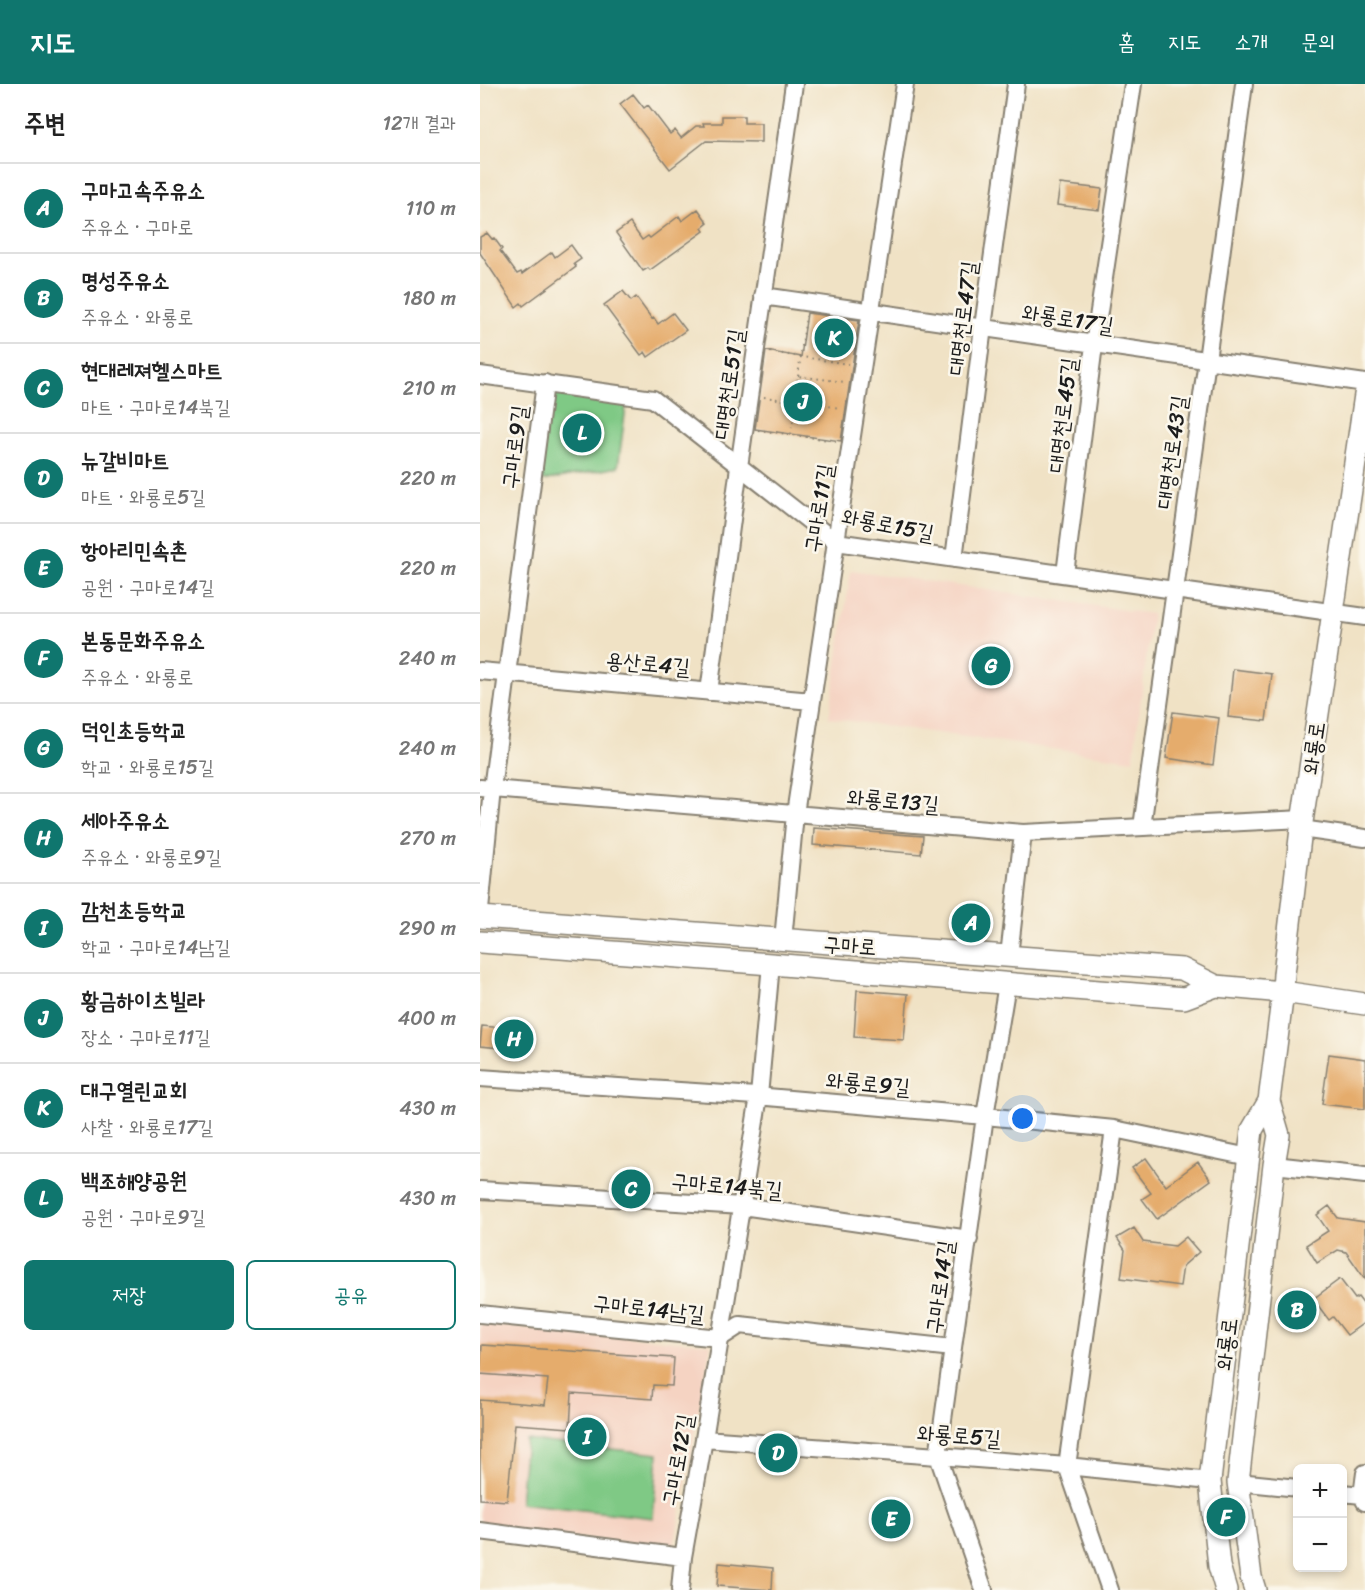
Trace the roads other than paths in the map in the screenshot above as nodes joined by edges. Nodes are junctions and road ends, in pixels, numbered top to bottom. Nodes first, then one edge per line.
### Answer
1 (794, 84) edge
2 (905, 84) edge
3 (1016, 84) edge
4 (1133, 84) edge
5 (1244, 84) edge
6 (763, 296) junction
7 (871, 311) junction
8 (983, 327) junction
9 (1094, 345) junction
10 (1207, 360) junction
11 (480, 375) edge
12 (544, 383) junction
13 (1365, 383) edge
14 (1365, 395) edge
15 (739, 467) junction
16 (836, 542) junction
17 (954, 559) junction
18 (1065, 574) junction
19 (1174, 590) junction
20 (1333, 612) junction
21 (1365, 617) edge
22 (480, 671) edge
23 (508, 673) junction
24 (709, 692) junction
25 (812, 700) junction
26 (486, 788) edge
27 (795, 814) junction
28 (1302, 824) junction
29 (1142, 827) junction
30 (1023, 833) junction
31 (1365, 838) edge
32 (480, 910) edge
33 (480, 917) edge
34 (783, 940) junction
35 (480, 942) edge
36 (1009, 956) junction
37 (771, 964) junction
38 (1007, 984) junction
39 (1216, 986) junction
40 (1283, 992) junction
41 (1365, 1004) edge
42 (480, 1077) edge
43 (759, 1096) junction
44 (1269, 1101) junction
45 (986, 1116) junction
46 (1114, 1129) junction
47 (1249, 1157) junction
48 (1274, 1165) junction
49 (1365, 1175) edge
50 (480, 1190) edge
51 (742, 1206) junction
52 (969, 1239) junction
53 (480, 1314) edge
54 (720, 1338) junction
55 (953, 1348) junction
56 (704, 1439) junction
57 (938, 1456) junction
58 (1067, 1467) junction
59 (1365, 1473) edge
60 (1210, 1481) junction
61 (1238, 1482) junction
62 (1293, 1488) edge
63 (1347, 1494) edge
64 (1364, 1498) edge
65 (480, 1531) edge
66 (683, 1557) junction
67 (680, 1590) edge
68 (984, 1590) edge
69 (1110, 1590) edge
70 (1227, 1590) edge
71 (1255, 1590) edge

1 - 6 street, 대명천로51길
2 - 7 street, 구마로11길
3 - 8 street, 대명천로47길
4 - 9 street, 대명천로45길
5 - 10 street, 대명천로43길
6 - 7 street, 와룡로17길
6 - 15 street, 대명천로51길
7 - 8 street, 와룡로17길
7 - 16 street, 구마로11길
8 - 9 street, 와룡로17길
8 - 17 street, 대명천로47길
9 - 10 street, 와룡로17길
9 - 18 street, 대명천로45길
10 - 13 street, 와룡로17길
10 - 19 street, 대명천로43길
11 - 12 street, 와룡로15길
12 - 15 street, 와룡로15길
12 - 23 street, 구마로9길
14 - 20 main road, 와룡로
15 - 16 street, 와룡로15길
15 - 24 street, 대명천로51길
16 - 17 street, 와룡로15길
16 - 25 street, 구마로11길
17 - 18 street, 와룡로15길
18 - 19 street, 와룡로15길
19 - 20 street, 와룡로15길
19 - 29 street, 대명천로43길
20 - 21 street, 와룡로15길
20 - 28 main road, 와룡로
22 - 23 street, 용산로4길
23 - 24 street, 용산로4길
23 - 26 street, 구마로9길
24 - 25 street, 용산로4길
25 - 27 street, 구마로11길
26 - 27 street, 와룡로13길
26 - 32 street, 구마로9길
27 - 30 street, 와룡로13길
27 - 34 street, 구마로11길
28 - 29 street, 와룡로13길
28 - 31 street, 와룡로13길
28 - 40 main road, 와룡로
29 - 30 street, 와룡로13길
30 - 36 street
33 - 34 main road, 구마로
34 - 36 main road, 구마로
35 - 37 main road, 구마로
36 - 39 main road, 구마로
37 - 38 main road, 구마로
37 - 43 street, 구마로12길
38 - 39 main road, 구마로
38 - 45 street, 구마로14길
39 - 40 main road, 구마로
40 - 41 main road, 구마로
40 - 44 main road, 와룡로
42 - 43 street, 와룡로9길
43 - 45 street, 와룡로9길
43 - 51 street, 구마로12길
44 - 47 main road, 와룡로
44 - 48 main road, 와룡로
45 - 46 street, 와룡로9길
45 - 52 street, 구마로14길
46 - 47 street, 와룡로9길
46 - 58 street
47 - 60 main road, 와룡로
48 - 49 street
48 - 61 main road, 와룡로
50 - 51 street, 구마로14북길
51 - 52 street, 구마로14북길
51 - 54 street, 구마로12길
52 - 55 street, 구마로14길
53 - 54 street, 구마로14남길
54 - 55 street, 구마로14남길
54 - 56 street, 구마로12길
55 - 57 street, 구마로14길
56 - 57 street, 와룡로5길
56 - 66 street, 구마로12길
57 - 58 street, 와룡로5길
57 - 68 street, 구마로14길
58 - 60 street, 와룡로5길
58 - 69 street
59 - 64 street
60 - 70 main road, 와룡로
61 - 62 street
61 - 71 main road, 와룡로
63 - 64 street
65 - 66 street
66 - 67 street, 구마로12길

